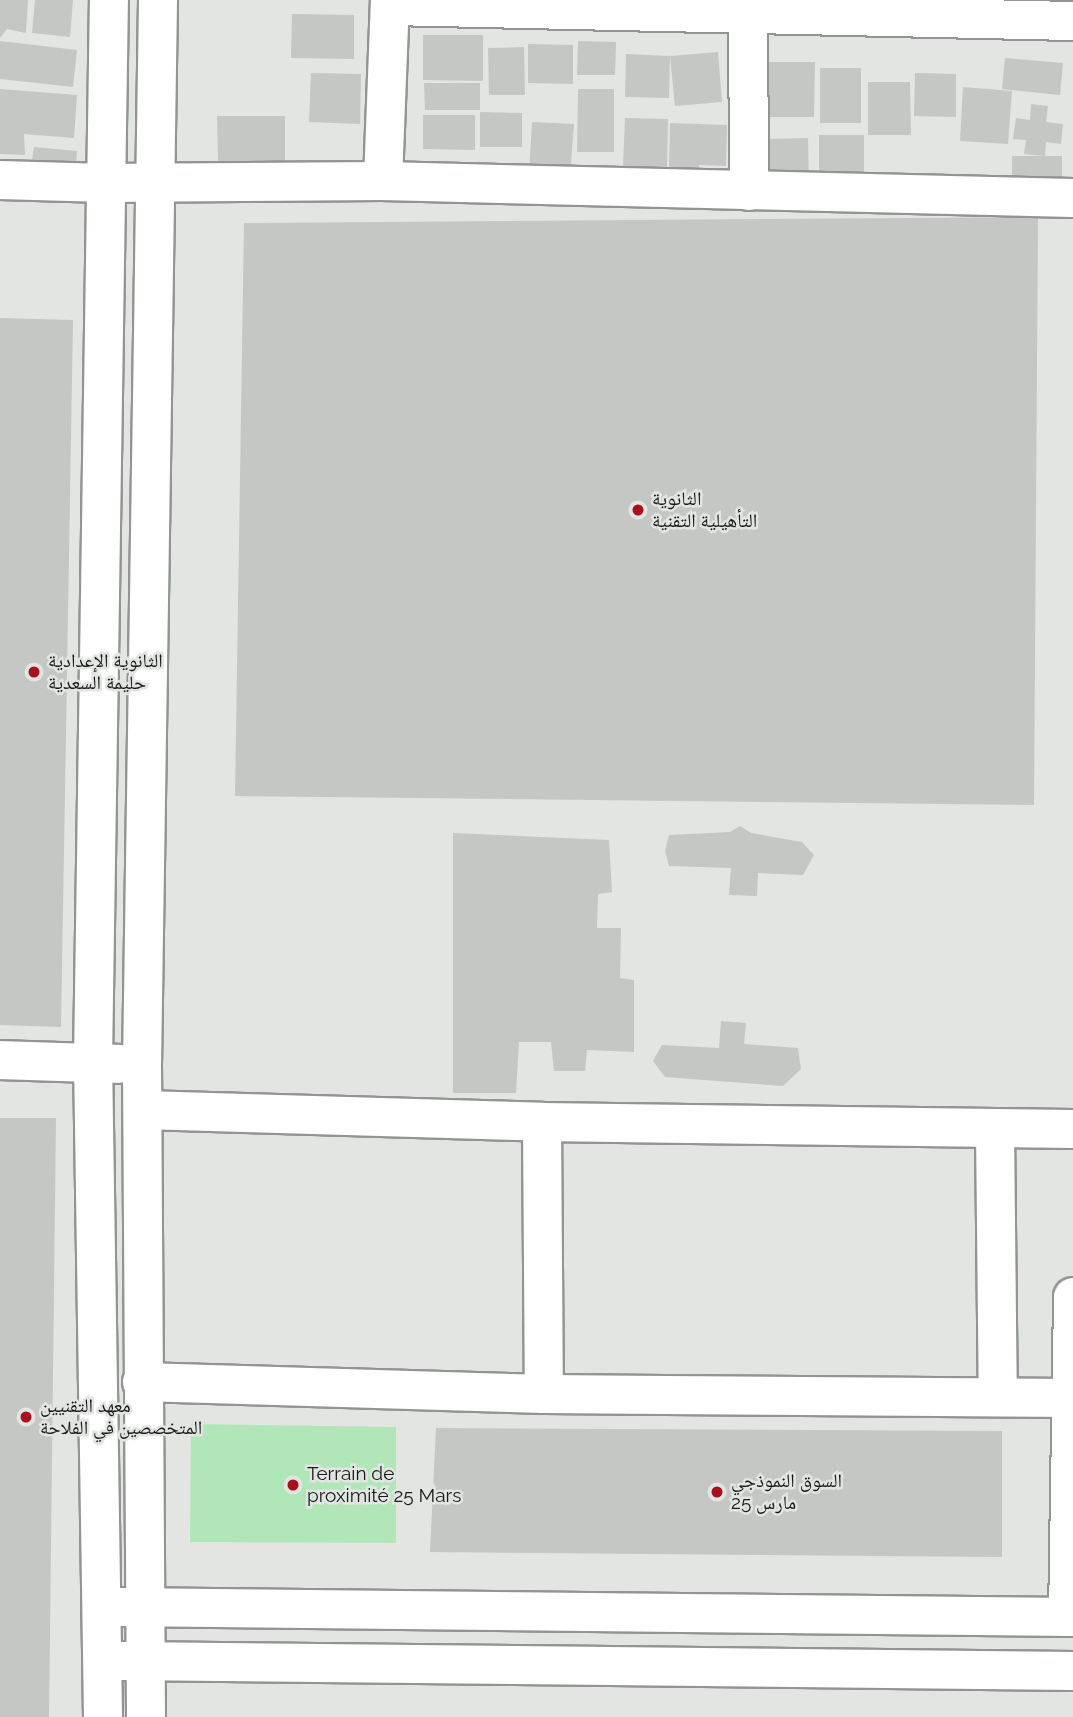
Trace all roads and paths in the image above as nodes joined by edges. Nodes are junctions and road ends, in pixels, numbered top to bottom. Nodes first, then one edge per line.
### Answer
1 (109, 0) edge
2 (158, 0) edge
3 (390, 3) edge
4 (748, 7) edge
5 (1073, 20) edge
6 (0, 180) edge
7 (383, 181) junction
8 (105, 183) junction
9 (156, 183) junction
10 (749, 191) junction
11 (1073, 198) edge
12 (0, 1060) edge
13 (93, 1061) junction
14 (142, 1066) junction
15 (143, 1110) junction
16 (542, 1122) junction
17 (995, 1129) junction
18 (1073, 1129) edge
19 (1073, 1297) edge
20 (142, 1382) junction
21 (544, 1394) junction
22 (998, 1397) junction
23 (1072, 1398) edge
24 (145, 1606) junction
25 (100, 1607) junction
26 (1070, 1617) edge
27 (104, 1661) junction
28 (147, 1662) junction
29 (1073, 1671) edge
30 (103, 1717) edge
31 (146, 1717) edge

1 - 8 street
2 - 9 street
3 - 4 street
3 - 7 street
4 - 5 street
4 - 10 street
6 - 8 street
7 - 9 street
7 - 10 street
8 - 9 street
8 - 13 street
9 - 14 street
10 - 11 street
12 - 13 street
13 - 14 street
13 - 25 street
14 - 15 street
15 - 16 street
15 - 20 street
16 - 17 street
16 - 21 street
17 - 18 street
17 - 22 street
19 - 23 street
20 - 21 street
20 - 24 street
21 - 22 street
22 - 23 street
23 - 26 street
24 - 25 street
24 - 26 street
24 - 28 street
25 - 27 street
27 - 28 street
27 - 30 street
28 - 29 street
28 - 31 street

